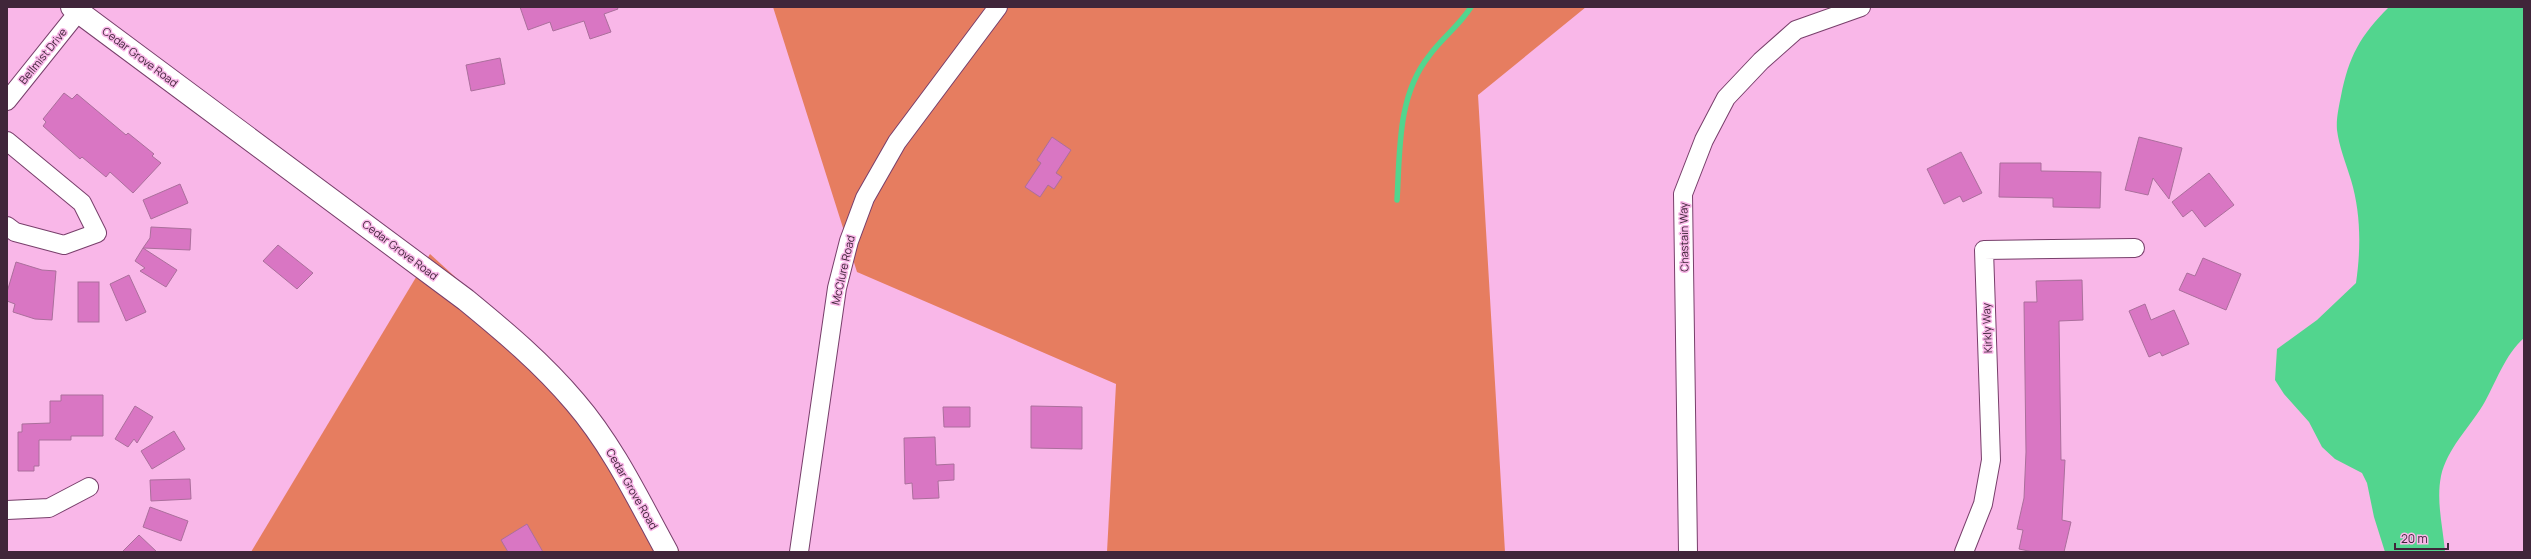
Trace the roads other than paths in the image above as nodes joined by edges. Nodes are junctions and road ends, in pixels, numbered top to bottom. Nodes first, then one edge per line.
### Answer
1 (998, 7) edge
2 (1861, 7) edge
3 (76, 9) edge
4 (7, 101) edge
5 (7, 141) edge
6 (7, 226) edge
7 (2134, 248) dead end
8 (89, 487) dead end
9 (7, 510) edge
10 (667, 552) edge
11 (799, 552) edge
12 (1688, 552) edge
13 (1964, 552) edge

1 - 11 street, McClure Road
2 - 12 street, Chastain Way
3 - 4 street, Bellmist Drive
3 - 10 main road, Cedar Grove Road
5 - 6 street
7 - 13 street, Kirkly Way
8 - 9 street

